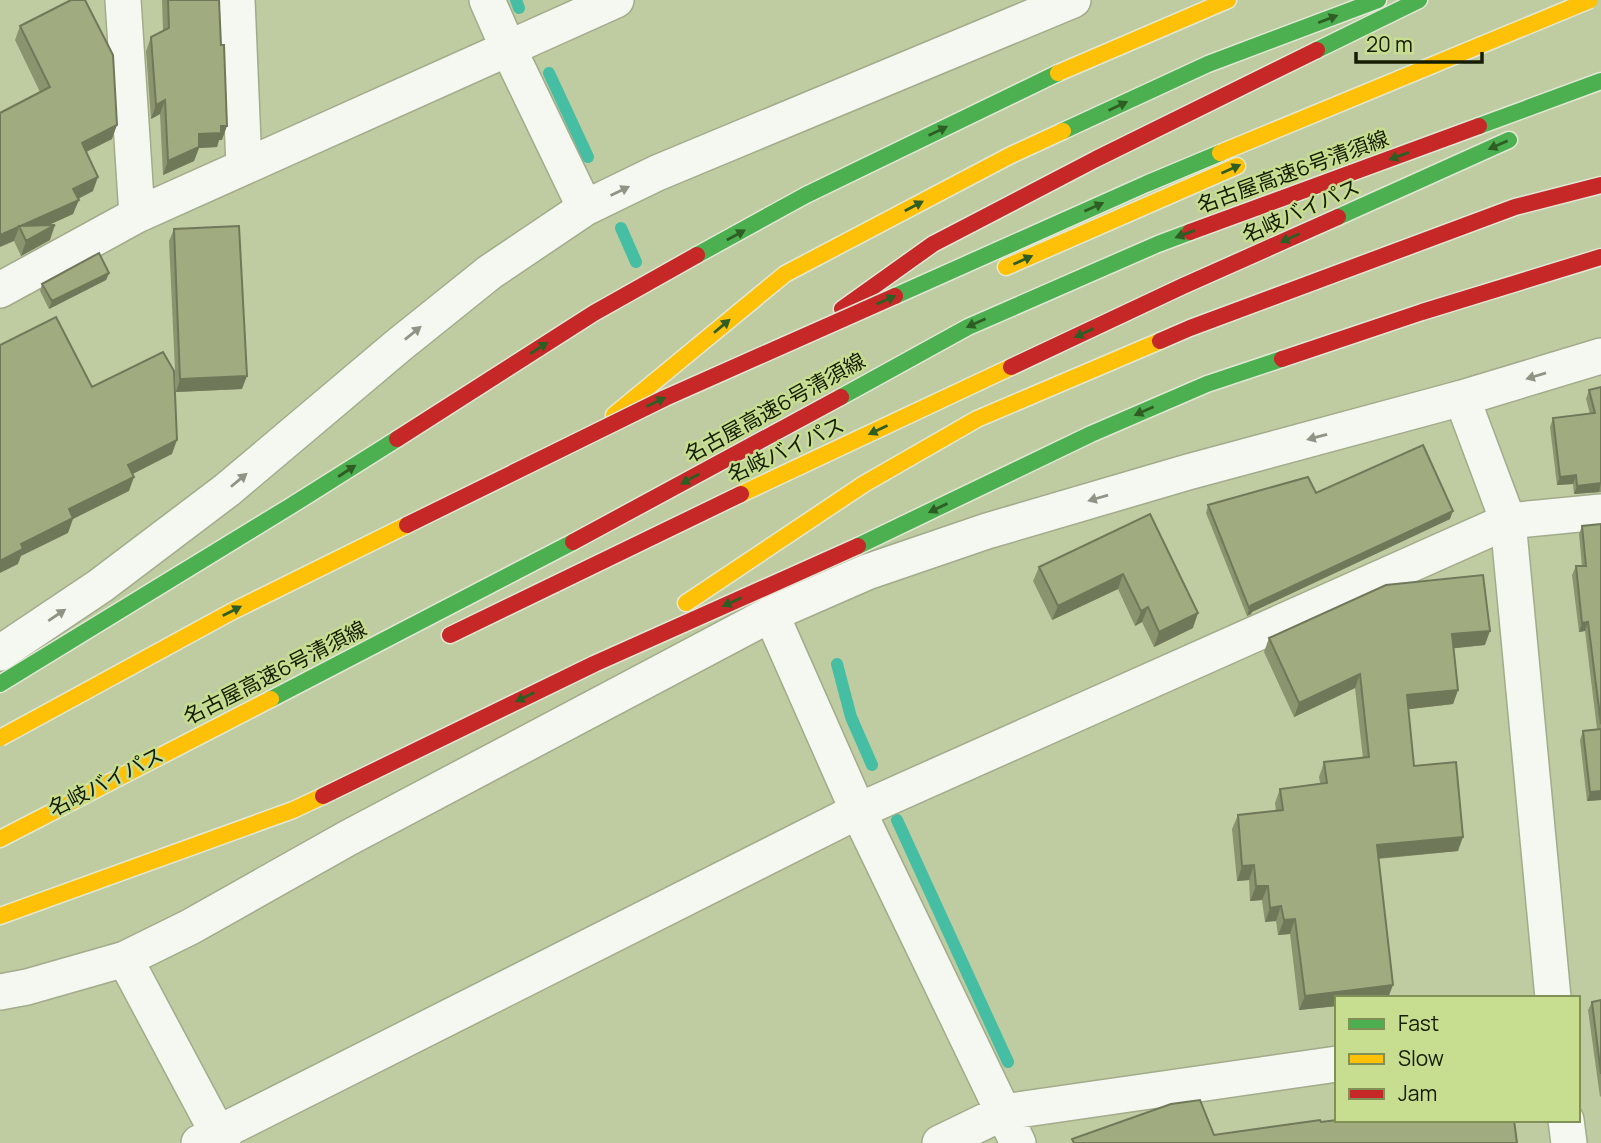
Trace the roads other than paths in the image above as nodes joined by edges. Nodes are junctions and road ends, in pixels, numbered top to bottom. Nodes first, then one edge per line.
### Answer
1 (123, 0) edge
2 (237, 0) edge
3 (488, 0) edge
4 (616, 0) edge
5 (1073, 0) edge
6 (1228, 0) edge
7 (1378, 0) edge
8 (1419, 0) edge
9 (1590, 0) edge
10 (1601, 7) edge
11 (508, 48) junction
12 (1601, 81) edge
13 (1372, 107) dead end
14 (1522, 134) dead end
15 (1257, 157) dead end
16 (244, 166) junction
17 (1601, 185) edge
18 (585, 208) junction
19 (137, 215) junction
20 (1601, 257) edge
21 (989, 274) dead end
22 (0, 289) edge
23 (807, 335) junction
24 (1601, 356) edge
25 (1462, 398) junction
26 (658, 419) dead end
27 (556, 464) junction
28 (1601, 512) edge
29 (1508, 521) junction
30 (771, 614) junction
31 (442, 639) dead end
32 (0, 653) edge
33 (594, 664) junction
34 (0, 684) edge
35 (0, 737) edge
36 (0, 744) edge
37 (858, 811) junction
38 (0, 839) edge
39 (0, 916) edge
40 (125, 959) junction
41 (0, 992) edge
42 (1553, 996) edge
43 (1335, 1064) edge
44 (1566, 1122) edge
45 (1011, 1127) edge
46 (213, 1139) edge
47 (940, 1143) edge
48 (1569, 1143) edge

1 - 19 street
2 - 16 street
3 - 11 street
4 - 11 street
18 -> 5 street
34 -> 6 highway
27 -> 7 highway
8 - 23 highway, bridge
23 -> 9 highway, 名古屋高速6号清須線, bridge
10 - 13 highway
11 - 16 street
11 - 18 street
12 -> 38 highway, 名古屋高速6号清須線
14 -> 31 highway, 名岐バイパス
21 -> 15 highway
16 - 19 street
17 - 33 highway
32 -> 18 street
19 - 22 street
20 -> 33 highway
35 -> 23 highway, 名古屋高速6号清須線, bridge
24 -> 25 street
25 - 29 street
25 -> 30 street
26 - 27 highway
27 - 36 highway
28 - 29 street
29 - 37 street
29 - 42 street
30 - 37 street
30 - 40 street
33 -> 39 highway
37 - 45 street
37 - 46 street
40 - 41 street
40 - 46 street
43 - 45 street
44 - 48 street
45 - 47 street

